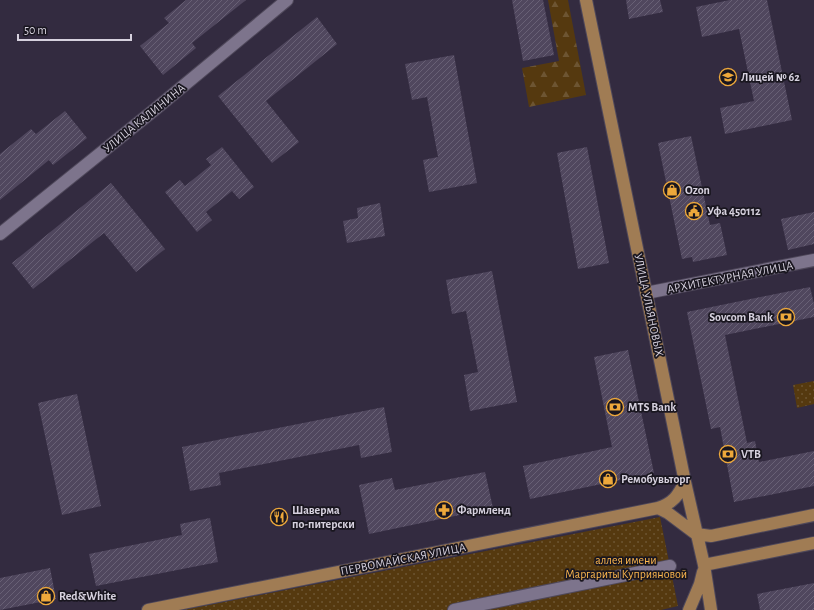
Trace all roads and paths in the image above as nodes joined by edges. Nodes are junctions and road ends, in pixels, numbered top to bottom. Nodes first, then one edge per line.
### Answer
1 (287, 0) edge
2 (586, 0) edge
3 (0, 234) edge
4 (814, 260) edge
5 (646, 293) junction
6 (685, 482) junction
7 (658, 508) junction
8 (814, 515) edge
9 (696, 534) junction
10 (814, 543) edge
11 (704, 565) junction
12 (670, 566) dead end
13 (148, 610) edge
14 (454, 610) edge
15 (689, 610) edge
16 (710, 610) edge

1 - 3 street, УЛИЦА КАЛИНИНА
2 - 5 main road, УЛИЦА УЛЬЯНОВЫХ
4 - 5 street, АРХИТЕКТУРНАЯ УЛИЦА
5 - 6 main road, УЛИЦА УЛЬЯНОВЫХ
6 - 7 main road, ПЕРВОМАЙСКАЯ УЛИЦА
6 - 9 main road, УЛИЦА УЛЬЯНОВЫХ
7 - 9 main road
7 - 13 main road, ПЕРВОМАЙСКАЯ УЛИЦА
8 - 9 main road
9 - 11 main road, УЛИЦА УЛЬЯНОВЫХ
10 - 11 main road
11 - 15 main road
11 - 16 main road, УЛИЦА УЛЬЯНОВЫХ
12 - 14 street

